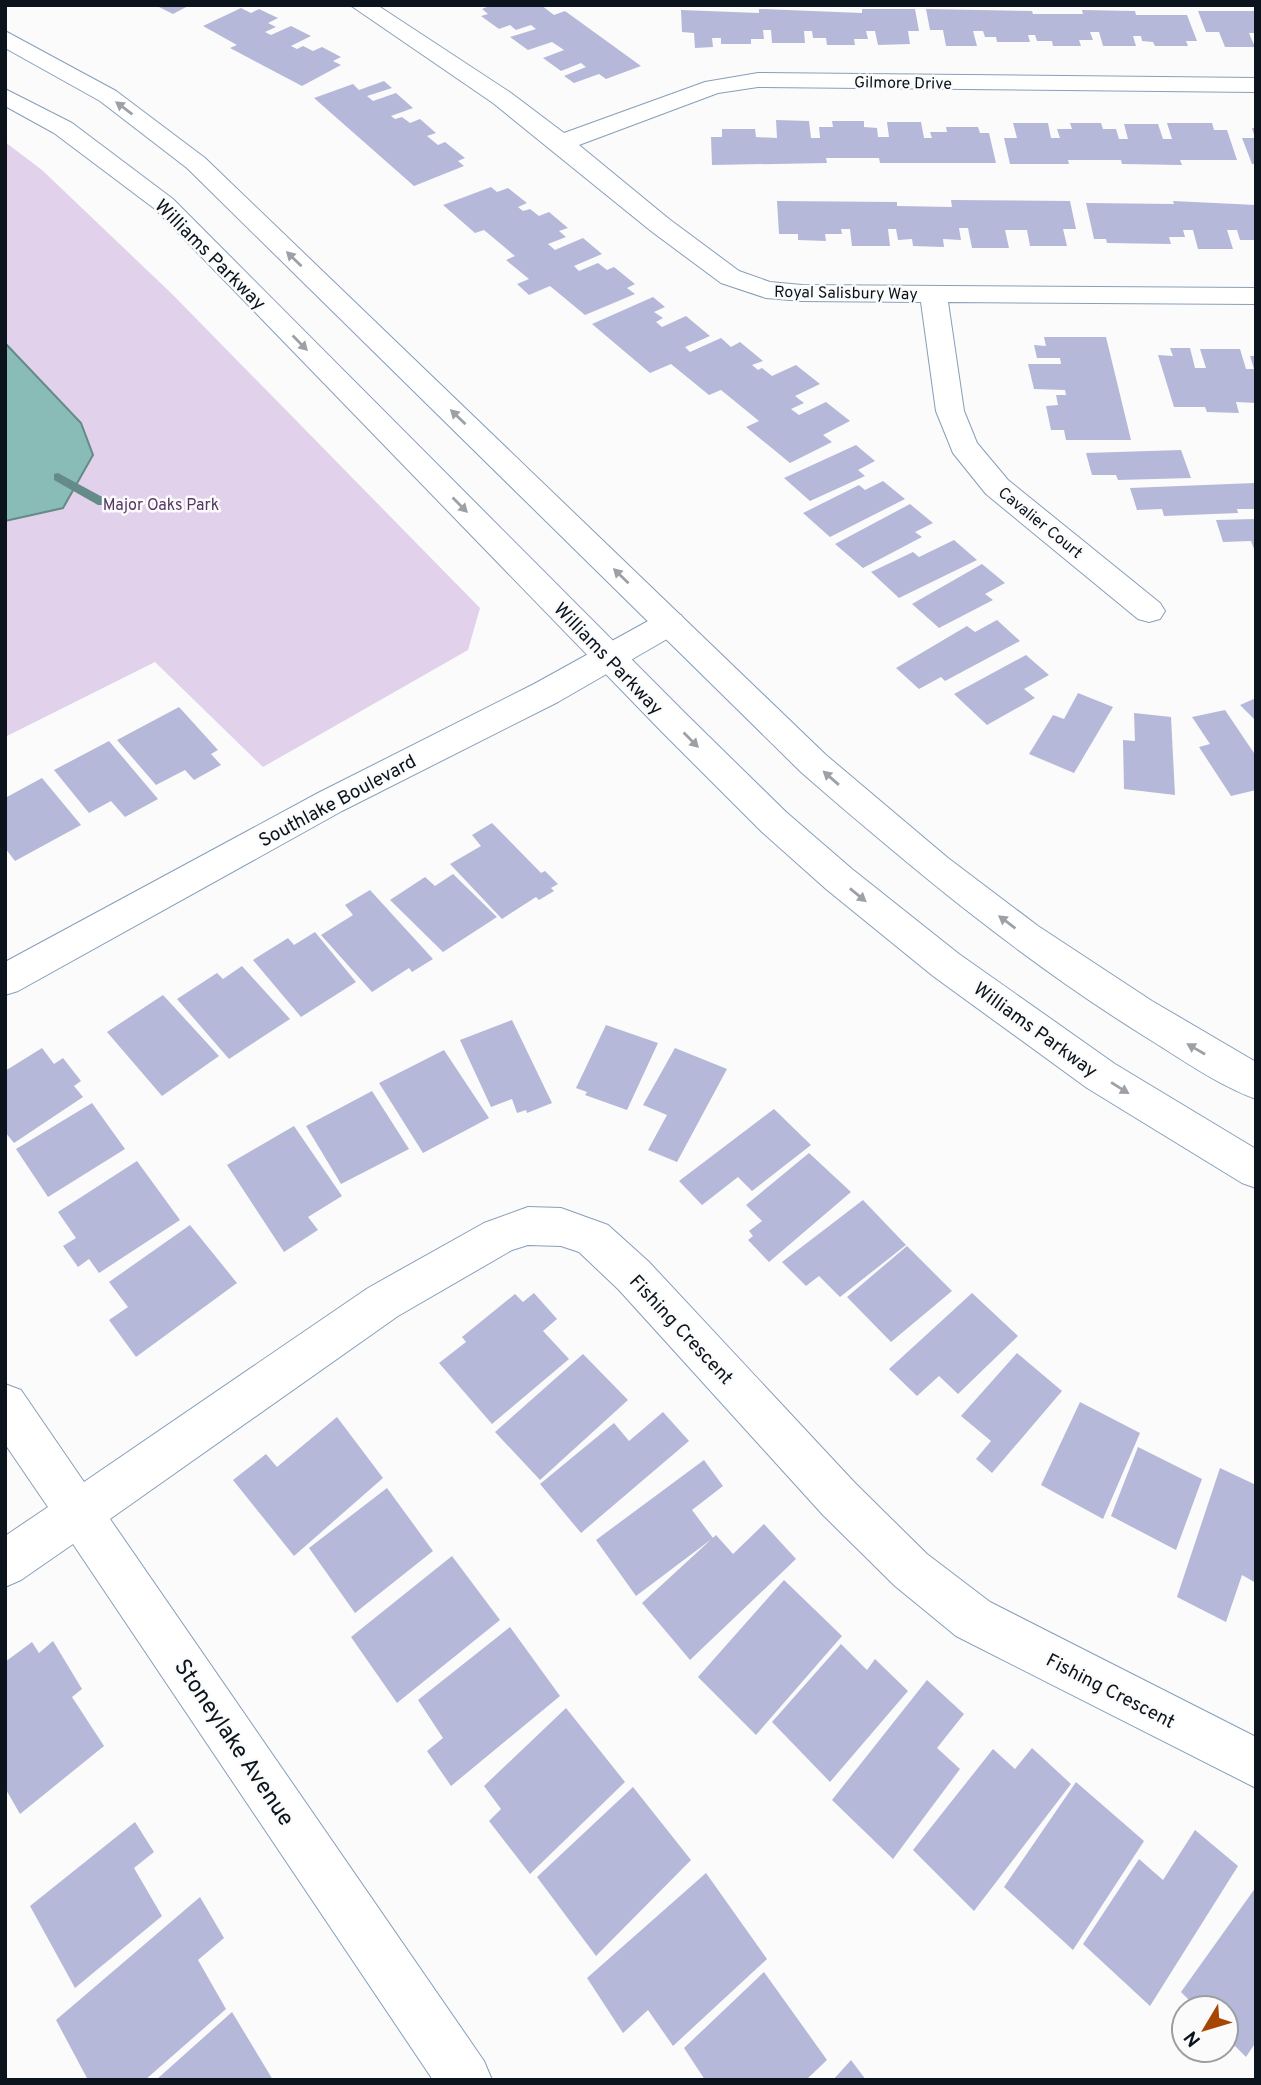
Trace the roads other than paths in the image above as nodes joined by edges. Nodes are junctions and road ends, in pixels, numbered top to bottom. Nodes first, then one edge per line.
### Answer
1 (361, 5) edge
2 (5, 38) edge
3 (1256, 85) edge
4 (5, 96) edge
5 (562, 142) junction
6 (933, 293) junction
7 (1256, 296) edge
8 (1149, 611) dead end
9 (670, 623) junction
10 (609, 657) junction
11 (5, 980) edge
12 (1256, 1082) edge
13 (1256, 1170) edge
14 (5, 1405) edge
15 (79, 1514) junction
16 (5, 1563) edge
17 (1256, 1763) edge
18 (465, 2080) edge

1 - 5 street, Royal Salisbury Way
9 -> 2 street
3 - 5 street, Gilmore Drive
4 -> 10 street, Williams Parkway
5 - 6 street, Royal Salisbury Way
6 - 7 street, Royal Salisbury Way
6 - 8 street, Cavalier Court
9 - 10 street, Southlake Boulevard
12 -> 9 street
10 - 11 street, Southlake Boulevard
10 -> 13 street, Williams Parkway
14 - 15 street, Stoneylake Avenue
15 - 16 street, Fishing Crescent
15 - 17 street, Fishing Crescent
15 - 18 street, Stoneylake Avenue

